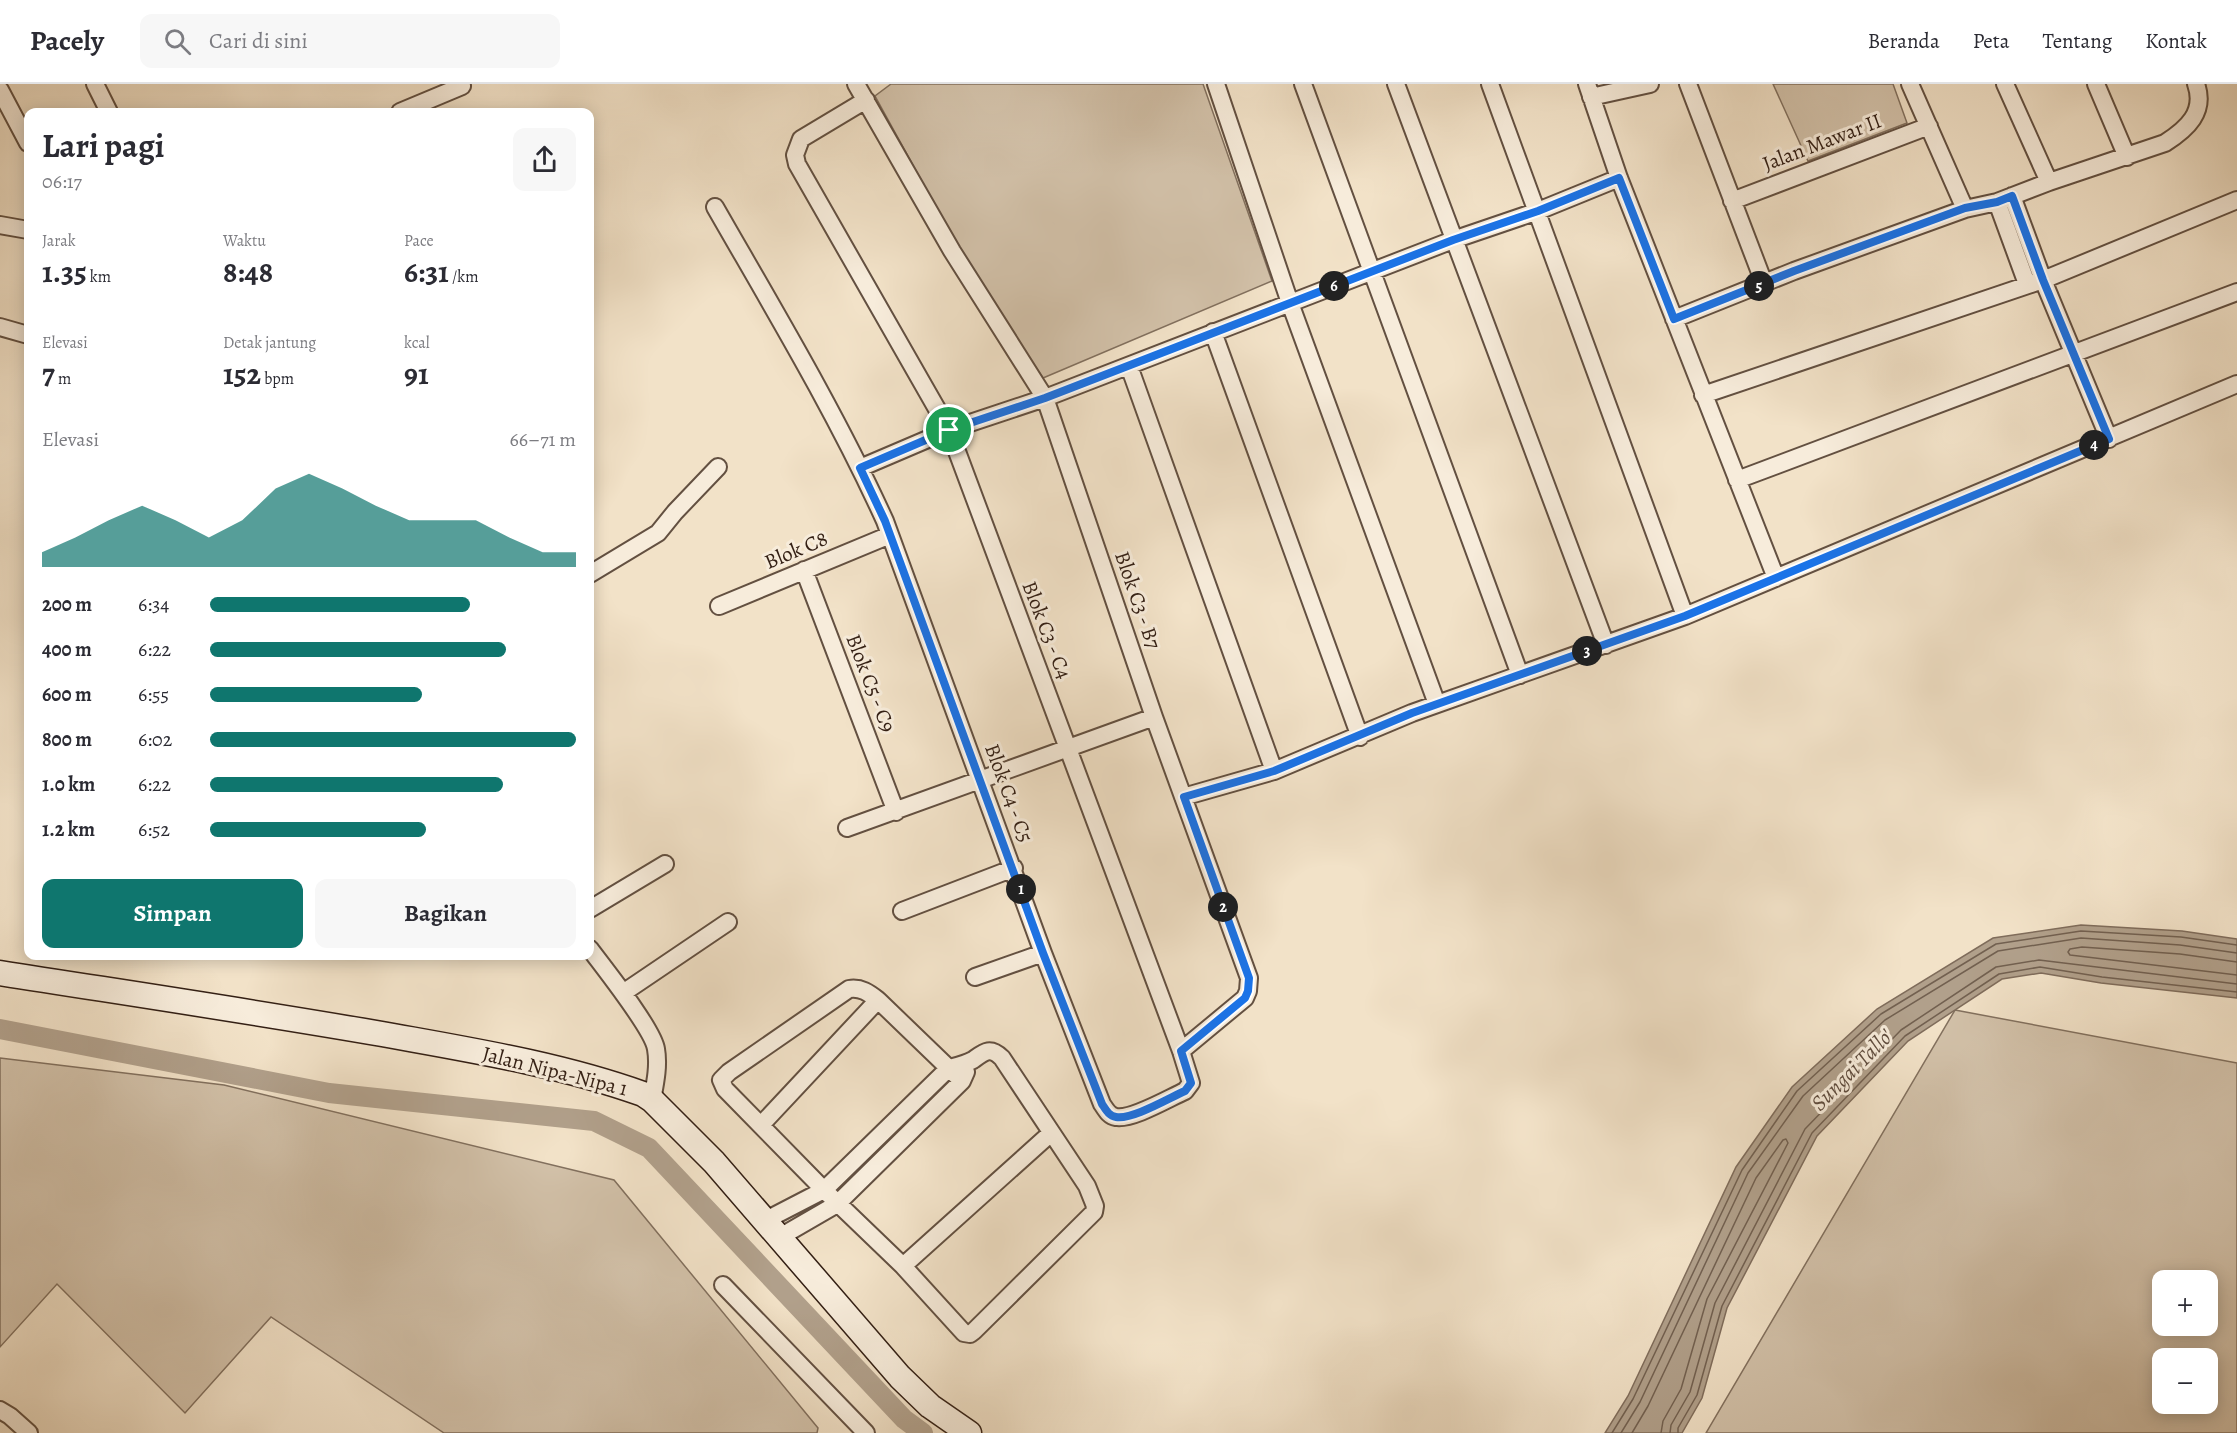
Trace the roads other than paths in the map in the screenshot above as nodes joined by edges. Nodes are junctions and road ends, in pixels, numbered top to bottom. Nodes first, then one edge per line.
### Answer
1 (95, 84) edge
2 (1216, 84) edge
3 (1303, 84) edge
4 (1396, 84) edge
5 (1490, 84) edge
6 (1650, 84) edge
7 (1688, 84) edge
8 (1910, 84) edge
9 (2005, 84) edge
10 (2096, 84) edge
11 (2196, 84) edge
12 (462, 86) dead end
13 (0, 90) edge
14 (863, 90) edge
15 (1589, 91) edge
16 (107, 108) edge
17 (410, 108) edge
18 (1929, 126) junction
19 (24, 135) edge
20 (2127, 157) junction
21 (1619, 178) junction
22 (2049, 182) junction
23 (2005, 199) junction
24 (2237, 200) edge
25 (1732, 201) junction
26 (715, 207) dead end
27 (1965, 208) junction
28 (1538, 211) junction
29 (0, 225) edge
30 (24, 229) edge
31 (1453, 240) junction
32 (1373, 271) junction
33 (2035, 282) junction
34 (1764, 284) junction
35 (2237, 292) edge
36 (1290, 303) junction
37 (1674, 319) junction
38 (0, 327) edge
39 (1213, 332) junction
40 (24, 334) edge
41 (2074, 352) junction
42 (1129, 366) junction
43 (2237, 384) edge
44 (1703, 395) junction
45 (1045, 398) junction
46 (949, 430) junction
47 (2109, 439) junction
48 (718, 467) dead end
49 (860, 468) junction
50 (1737, 480) junction
51 (890, 535) junction
52 (804, 570) junction
53 (594, 572) edge
54 (1776, 578) junction
55 (719, 606) dead end
56 (1685, 616) junction
57 (1606, 645) junction
58 (1520, 675) junction
59 (1437, 704) junction
60 (1154, 717) junction
61 (1359, 737) junction
62 (1068, 749) junction
63 (1274, 771) junction
64 (981, 781) junction
65 (1184, 797) junction
66 (896, 812) junction
67 (847, 828) dead end
68 (665, 864) dead end
69 (1014, 868) junction
70 (594, 907) edge
71 (903, 911) dead end
72 (728, 922) dead end
73 (1043, 953) junction
74 (594, 954) edge
75 (0, 973) edge
76 (975, 977) dead end
77 (622, 993) junction
78 (878, 1000) junction
79 (1181, 1051) junction
80 (972, 1060) junction
81 (949, 1068) junction
82 (962, 1081) junction
83 (652, 1100) junction
84 (1128, 1116) joint
85 (761, 1125) junction
86 (1051, 1133) junction
87 (825, 1190) junction
88 (837, 1204) junction
89 (773, 1229) junction
90 (903, 1266) junction
91 (723, 1285) dead end
92 (0, 1410) edge
93 (29, 1433) edge
94 (866, 1433) edge
95 (969, 1433) edge

1 - 16 street
2 - 36 street
3 - 32 street
4 - 31 street
5 - 28 street
6 - 15 street
7 - 25 street
8 - 18 street
9 - 22 street
10 - 20 street
11 - 20 street
12 - 17 street
13 - 19 street
14 - 45 street, Blok C3 - B7
14 - 46 street, Blok C3 - C4
15 - 21 street
18 - 25 street, Jalan Mawar II
18 - 27 street
20 - 22 street
21 - 28 street
21 - 37 street
22 - 23 street
23 - 27 street
23 - 33 street
24 - 33 street
25 - 34 street
26 - 49 street, Blok C4 - C5
27 - 34 street
28 - 31 street
28 - 56 street
29 - 30 street
31 - 32 street
31 - 57 street
32 - 36 street
32 - 58 street
33 - 41 street
33 - 44 street
34 - 37 street
35 - 41 street
36 - 39 street
36 - 59 street
37 - 44 street
38 - 40 street
39 - 42 street
39 - 61 street
41 - 47 street
41 - 50 street
42 - 45 street
42 - 63 street
43 - 47 street
44 - 50 street
45 - 46 street
45 - 60 street, Blok C3 - B7
46 - 49 street
46 - 62 street, Blok C3 - C4
47 - 54 street
48 - 53 street
49 - 51 street, Blok C4 - C5
50 - 54 street
51 - 52 street, Blok C8
51 - 64 street, Blok C4 - C5
52 - 55 street, Blok C8
52 - 66 street, Blok C5 - C9
54 - 56 street
56 - 57 street
57 - 58 street
58 - 59 street
59 - 61 street
60 - 62 street
60 - 65 street, Blok C3 - B7
61 - 63 street
62 - 64 street
62 - 79 street, Blok C3 - C4
63 - 65 street
64 - 66 street
64 - 69 street, Blok C4 - C5
65 - 79 street, Blok C3 - B7
66 - 67 street
68 - 70 street
69 - 71 street
69 - 73 street, Blok C4 - C5
72 - 77 street
73 - 76 street
73 - 84 street, Blok C4 - C5
74 - 77 street
75 - 83 street, Jalan Nipa-Nipa 1
77 - 83 street
78 - 81 street
78 - 85 street
78 - 85 street
79 - 84 street, Blok C3 - C4
80 - 81 street
80 - 82 street
80 - 86 street
81 - 82 street
81 - 87 street
82 - 88 street
83 - 89 street, Jalan Nipa-Nipa 1
85 - 87 street
86 - 90 street
86 - 90 street
87 - 88 street
87 - 89 street
88 - 89 street
88 - 90 street
89 - 95 street, Jalan Nipa-Nipa 1
91 - 94 street
92 - 93 street

